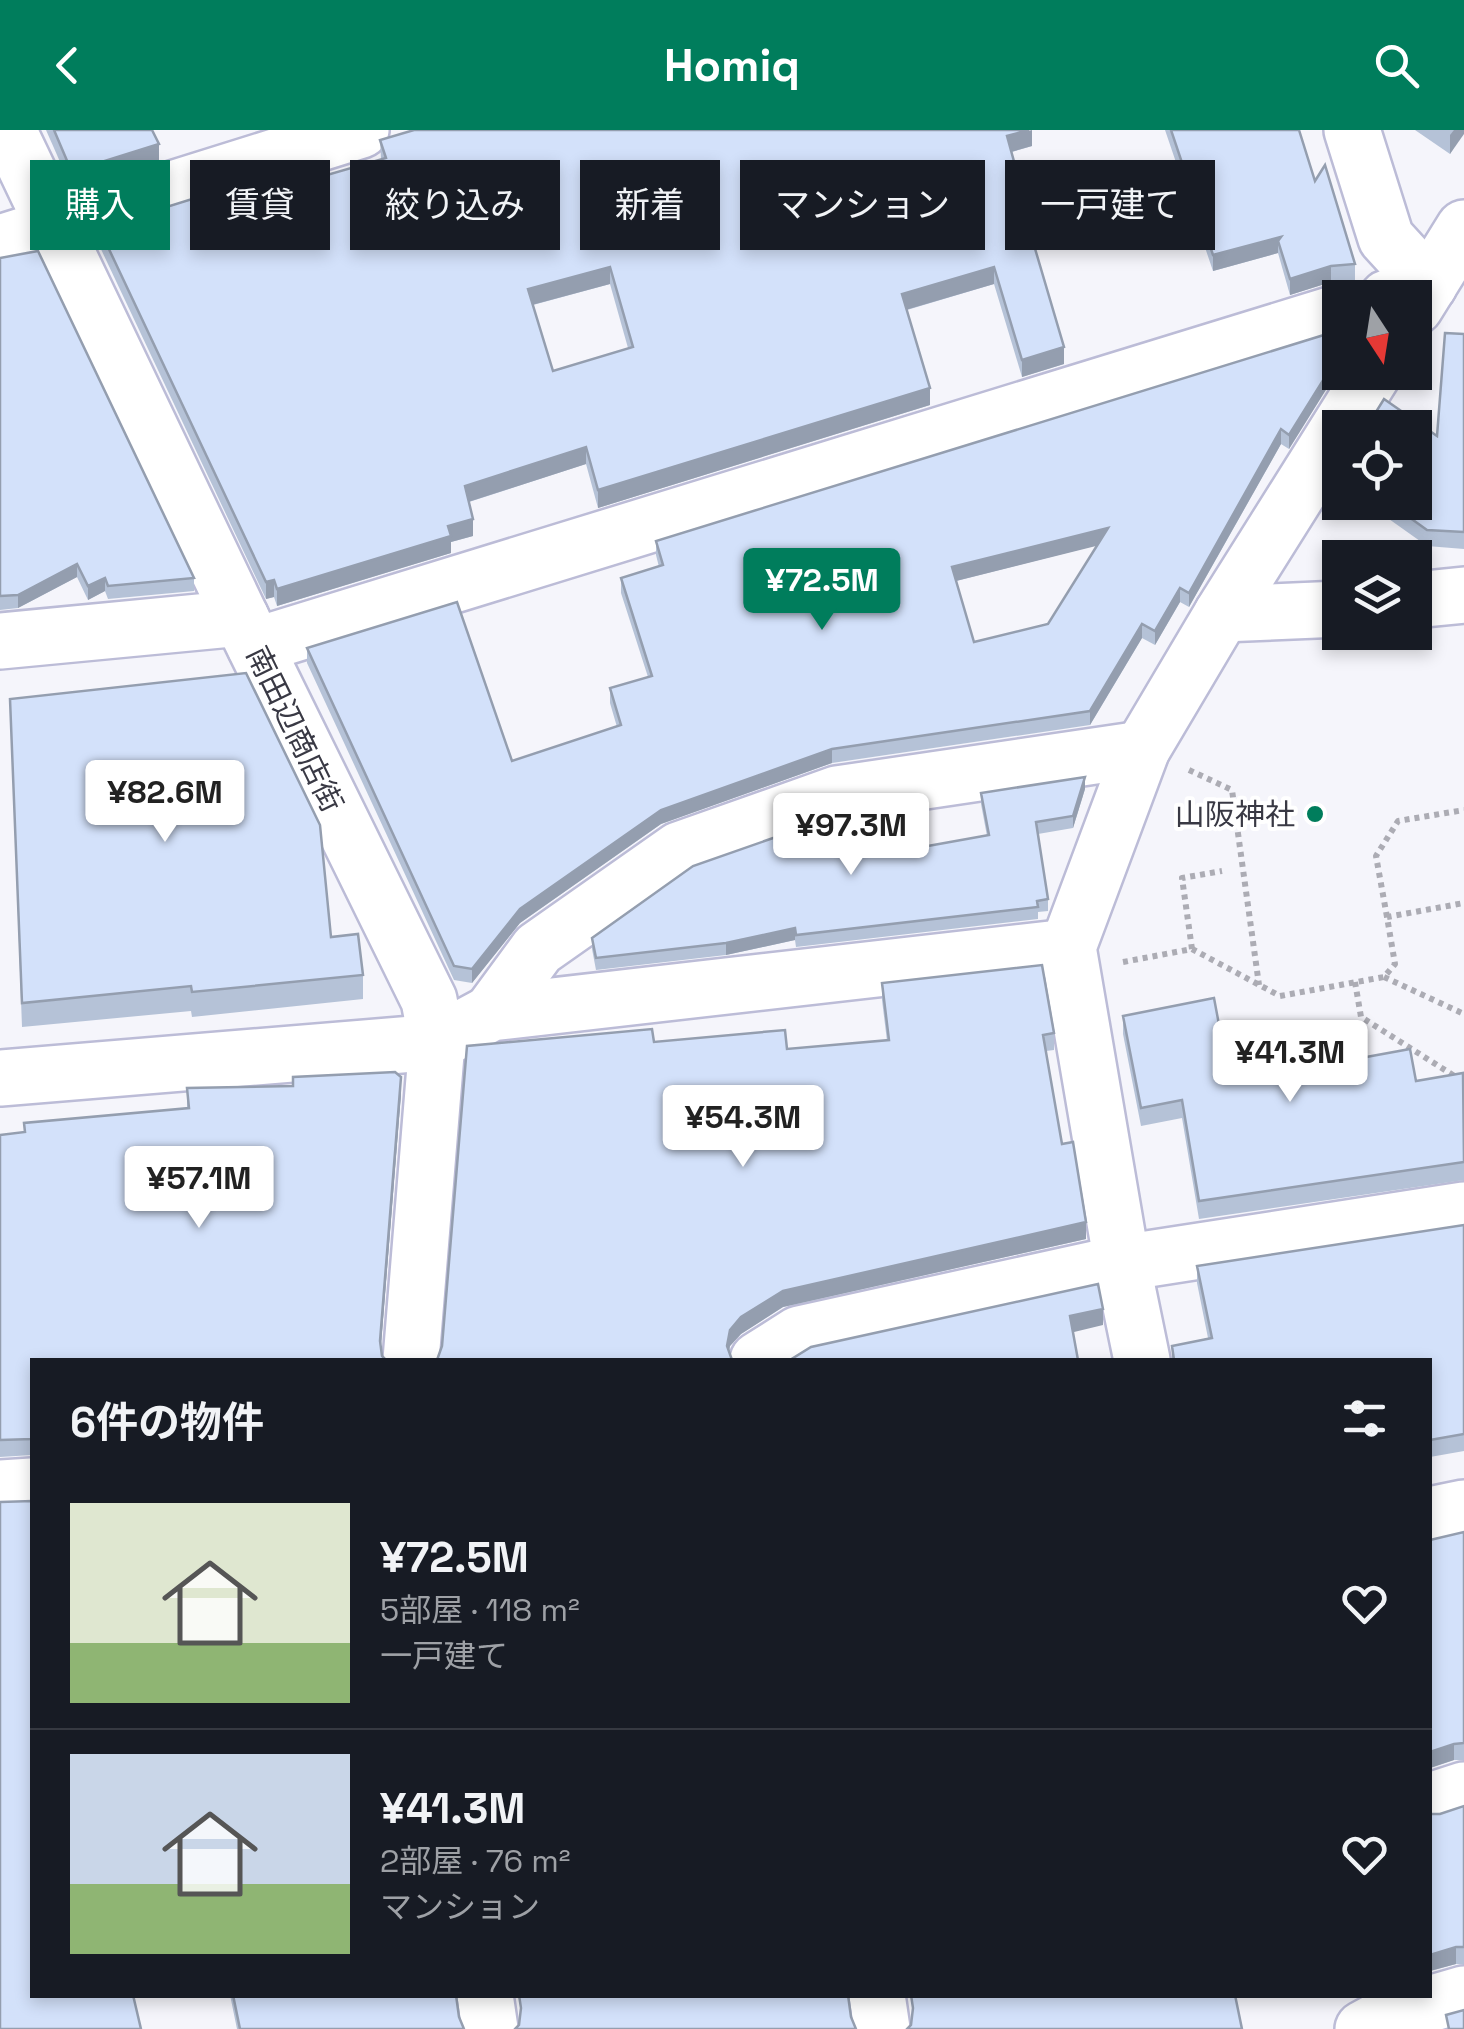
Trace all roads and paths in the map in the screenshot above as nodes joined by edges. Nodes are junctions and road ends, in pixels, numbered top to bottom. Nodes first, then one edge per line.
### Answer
1 (8, 130) edge
2 (361, 130) edge
3 (1352, 130) edge
4 (30, 176) edge
5 (170, 190) edge
6 (1464, 228) edge
7 (30, 234) edge
8 (0, 243) edge
9 (65, 250) edge
10 (1404, 280) edge
11 (1423, 280) edge
12 (1322, 317) edge
13 (1363, 390) edge
14 (1464, 594) edge
15 (1432, 598) edge
16 (1322, 610) edge
17 (1222, 614) junction
18 (248, 632) junction
19 (0, 641) edge
20 (1142, 748) junction
21 (1464, 810) edge
22 (1222, 871) dead end
23 (1464, 903) edge
24 (1387, 917) junction
25 (1192, 949) junction
26 (1070, 959) junction
27 (1384, 976) junction
28 (1356, 982) junction
29 (1259, 986) junction
30 (491, 1013) junction
31 (1464, 1014) edge
32 (438, 1042) junction
33 (0, 1078) edge
34 (1464, 1082) edge
35 (1464, 1210) edge
36 (1122, 1263) junction
37 (787, 1351) edge
38 (412, 1358) edge
39 (1142, 1358) edge
40 (30, 1486) edge
41 (0, 1488) edge
42 (1464, 1508) edge
43 (1432, 1515) edge
44 (1464, 1790) edge
45 (1432, 1800) edge
46 (1464, 1994) edge
47 (485, 1998) edge
48 (877, 1998) edge
49 (1381, 2017) edge
50 (490, 2029) edge
51 (882, 2029) edge

1 - 4 street, 南田辺商店街
2 - 5 street
3 - 10 street
6 - 11 street
7 - 8 street
9 - 18 street, 南田辺商店街
12 - 18 street
13 - 17 street
14 - 15 street
16 - 17 street
17 - 20 street
18 - 19 street
18 - 32 street, 南田辺商店街
20 - 26 street
20 - 29 path
20 - 30 street
21 - 24 path
22 - 25 path
23 - 24 path
24 - 27 path
25 - 26 path
25 - 29 path
26 - 30 street
26 - 36 street
27 - 28 path
27 - 31 path
28 - 29 path
28 - 34 path
30 - 32 street
32 - 33 street
32 - 38 street, 南田辺商店街
35 - 36 street
36 - 37 street
36 - 39 street
40 - 41 street
42 - 43 street
44 - 45 street
46 - 49 street
47 - 50 street
48 - 51 street

